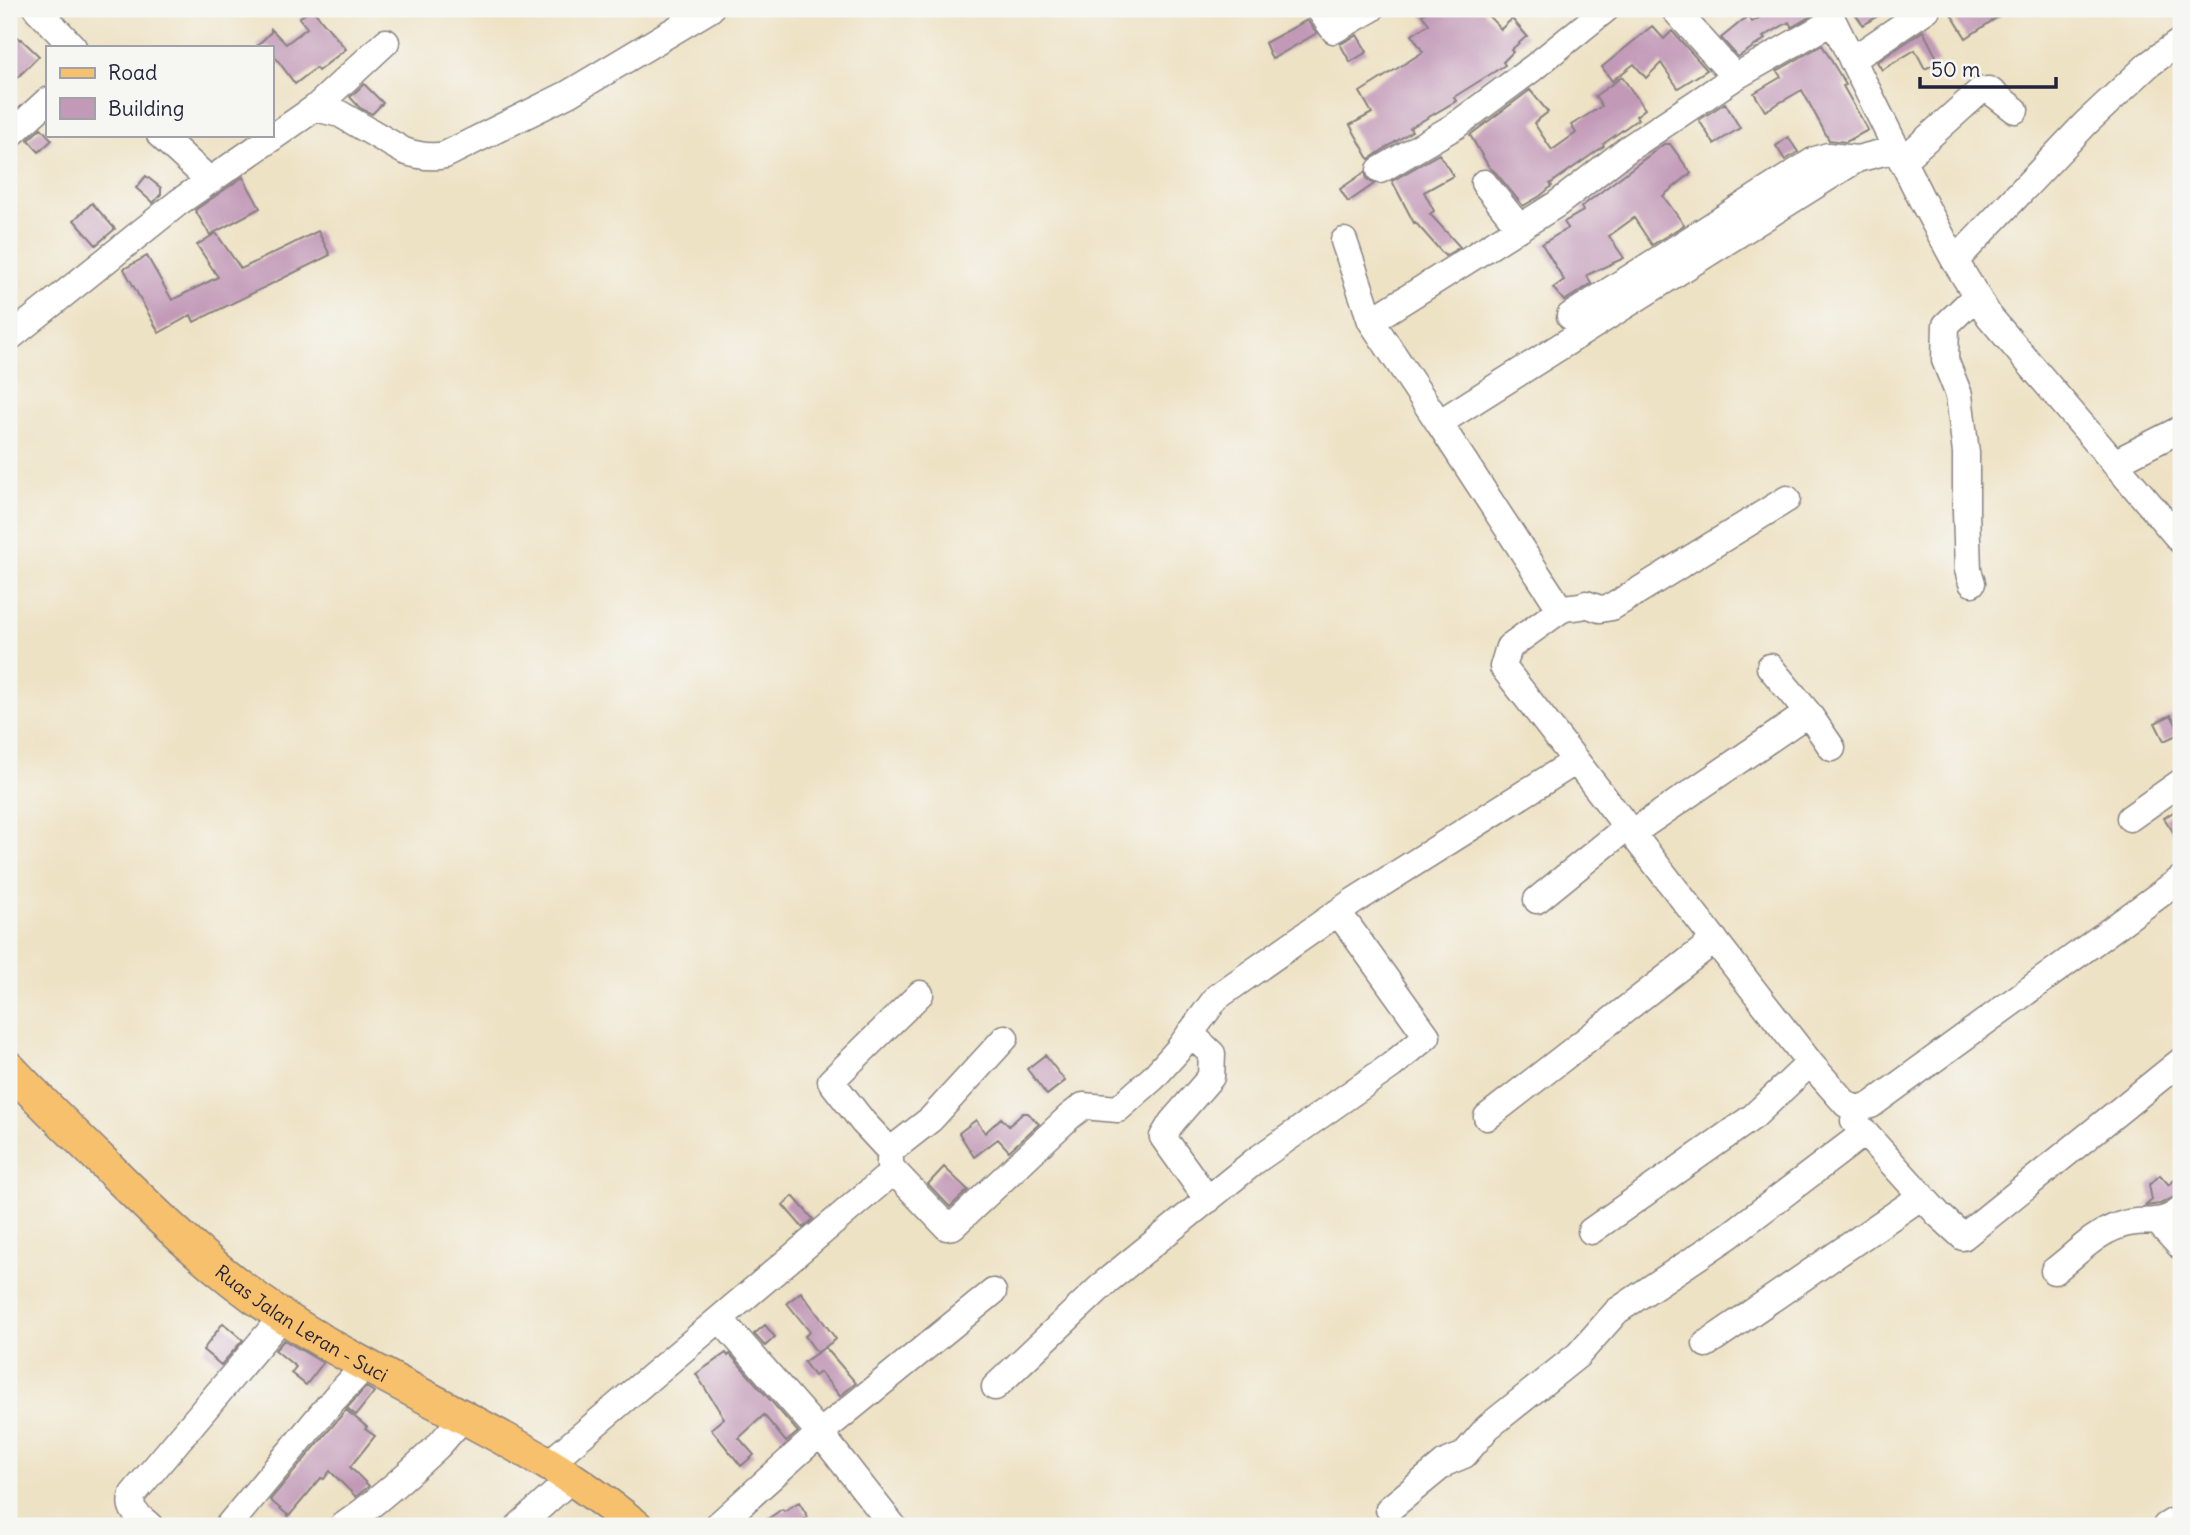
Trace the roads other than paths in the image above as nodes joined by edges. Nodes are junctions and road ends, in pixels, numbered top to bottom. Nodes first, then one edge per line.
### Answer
1 (37, 9) edge
2 (710, 9) edge
3 (1319, 9) edge
4 (1371, 9) edge
5 (1606, 9) edge
6 (1675, 9) edge
7 (1927, 9) edge
8 (1830, 15) edge
9 (386, 41) dead end
10 (72, 46) edge
11 (2179, 46) edge
12 (1852, 60) junction
13 (1735, 77) junction
14 (46, 102) edge
15 (315, 107) junction
16 (2015, 110) dead end
17 (9, 136) edge
18 (161, 136) edge
19 (1899, 155) junction
20 (1380, 170) dead end
21 (210, 181) junction
22 (1484, 183) dead end
23 (1755, 210) junction
24 (1520, 228) junction
25 (1344, 241) dead end
26 (1955, 261) junction
27 (1976, 296) junction
28 (1570, 316) dead end
29 (1371, 321) junction
30 (9, 338) edge
31 (1439, 423) junction
32 (2181, 429) edge
33 (2114, 463) junction
34 (1787, 499) dead end
35 (2181, 541) edge
36 (1972, 583) dead end
37 (1561, 610) junction
38 (1770, 667) dead end
39 (1808, 713) junction
40 (1832, 748) dead end
41 (1576, 761) junction
42 (2181, 782) edge
43 (2130, 818) dead end
44 (1630, 830) junction
45 (2179, 886) edge
46 (1537, 900) dead end
47 (1338, 912) junction
48 (1715, 940) junction
49 (920, 994) dead end
50 (1190, 1033) junction
51 (1005, 1038) dead end
52 (2181, 1061) edge
53 (1810, 1063) junction
54 (9, 1068) edge
55 (1846, 1104) junction
56 (1488, 1117) dead end
57 (1864, 1133) junction
58 (892, 1161) junction
59 (1922, 1196) junction
60 (1208, 1200) junction
61 (2170, 1216) edge
62 (1591, 1231) dead end
63 (2181, 1247) edge
64 (2054, 1271) dead end
65 (993, 1292) dead end
66 (282, 1316) junction
67 (720, 1319) junction
68 (1706, 1344) dead end
69 (365, 1366) junction
70 (995, 1387) dead end
71 (467, 1418) junction
72 (820, 1433) junction
73 (560, 1471) junction
74 (1389, 1509) dead end
75 (150, 1526) edge
76 (228, 1526) edge
77 (343, 1526) edge
78 (519, 1526) edge
79 (636, 1526) edge
80 (717, 1526) edge
81 (893, 1526) edge

1 - 10 street
2 - 15 street
3 - 4 street
5 - 20 street
6 - 13 street
7 - 12 street
8 - 12 street
8 - 13 street
9 - 15 street
11 - 26 street
12 - 19 street
13 - 24 street
14 - 17 street
15 - 21 street
16 - 19 street
18 - 21 street
19 - 23 street
19 - 26 street
21 - 30 street
22 - 24 street
23 - 28 street
23 - 31 street
24 - 29 street
25 - 29 street
26 - 27 street
27 - 33 street
27 - 36 street
29 - 31 street
31 - 37 street
32 - 33 street
33 - 35 street
34 - 37 street
37 - 41 street
38 - 39 street
39 - 40 street
39 - 44 street
41 - 44 street
41 - 47 street
42 - 43 street
44 - 46 street
44 - 48 street
45 - 55 street
47 - 50 street
47 - 60 street
48 - 53 street
48 - 56 street
49 - 58 street
50 - 58 street
50 - 60 street
51 - 58 street
52 - 59 street
53 - 55 street
53 - 62 street
54 - 66 main road, Ruas Jalan Leran - Suci
55 - 57 street
57 - 59 street
57 - 74 street
58 - 67 street
59 - 68 street
60 - 70 street
61 - 63 street
61 - 64 street
65 - 72 street
66 - 69 main road, Ruas Jalan Leran - Suci
66 - 75 street
67 - 72 street
67 - 73 street
69 - 71 main road, Ruas Jalan Leran - Suci
69 - 76 street
71 - 73 main road, Ruas Jalan Leran - Suci
71 - 77 street
72 - 80 street
72 - 81 street
73 - 78 street
73 - 79 main road, Ruas Jalan Leran - Suci

